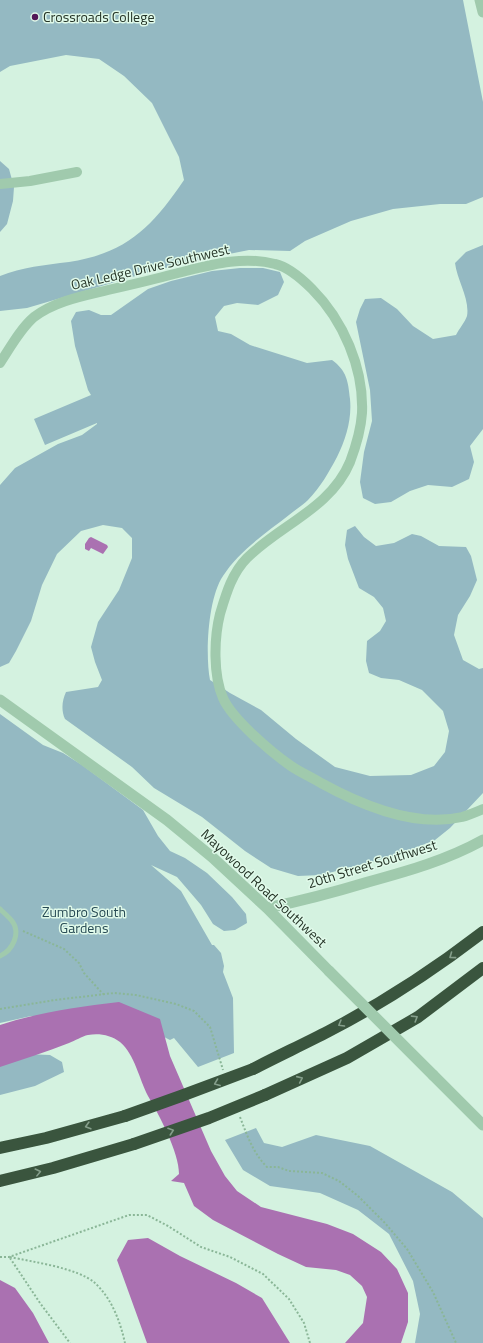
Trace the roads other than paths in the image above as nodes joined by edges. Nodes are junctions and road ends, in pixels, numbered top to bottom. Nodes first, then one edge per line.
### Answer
1 (480, 0) edge
2 (483, 12) edge
3 (76, 172) dead end
4 (0, 184) edge
5 (0, 363) edge
6 (0, 700) edge
7 (483, 809) edge
8 (483, 840) edge
9 (267, 908) junction
10 (0, 909) edge
11 (483, 932) edge
12 (0, 956) edge
13 (483, 968) edge
14 (483, 1125) edge
15 (0, 1148) edge
16 (0, 1181) edge

1 - 2 street
3 - 4 street
5 - 7 street, Oak Ledge Drive Southwest
6 - 9 street, Mayowood Road Southwest
8 - 9 street, 20th Street Southwest
9 - 14 street, Mayowood Road Southwest, bridge
10 - 12 lane
11 -> 15 highway, bridge
16 -> 13 highway, bridge

